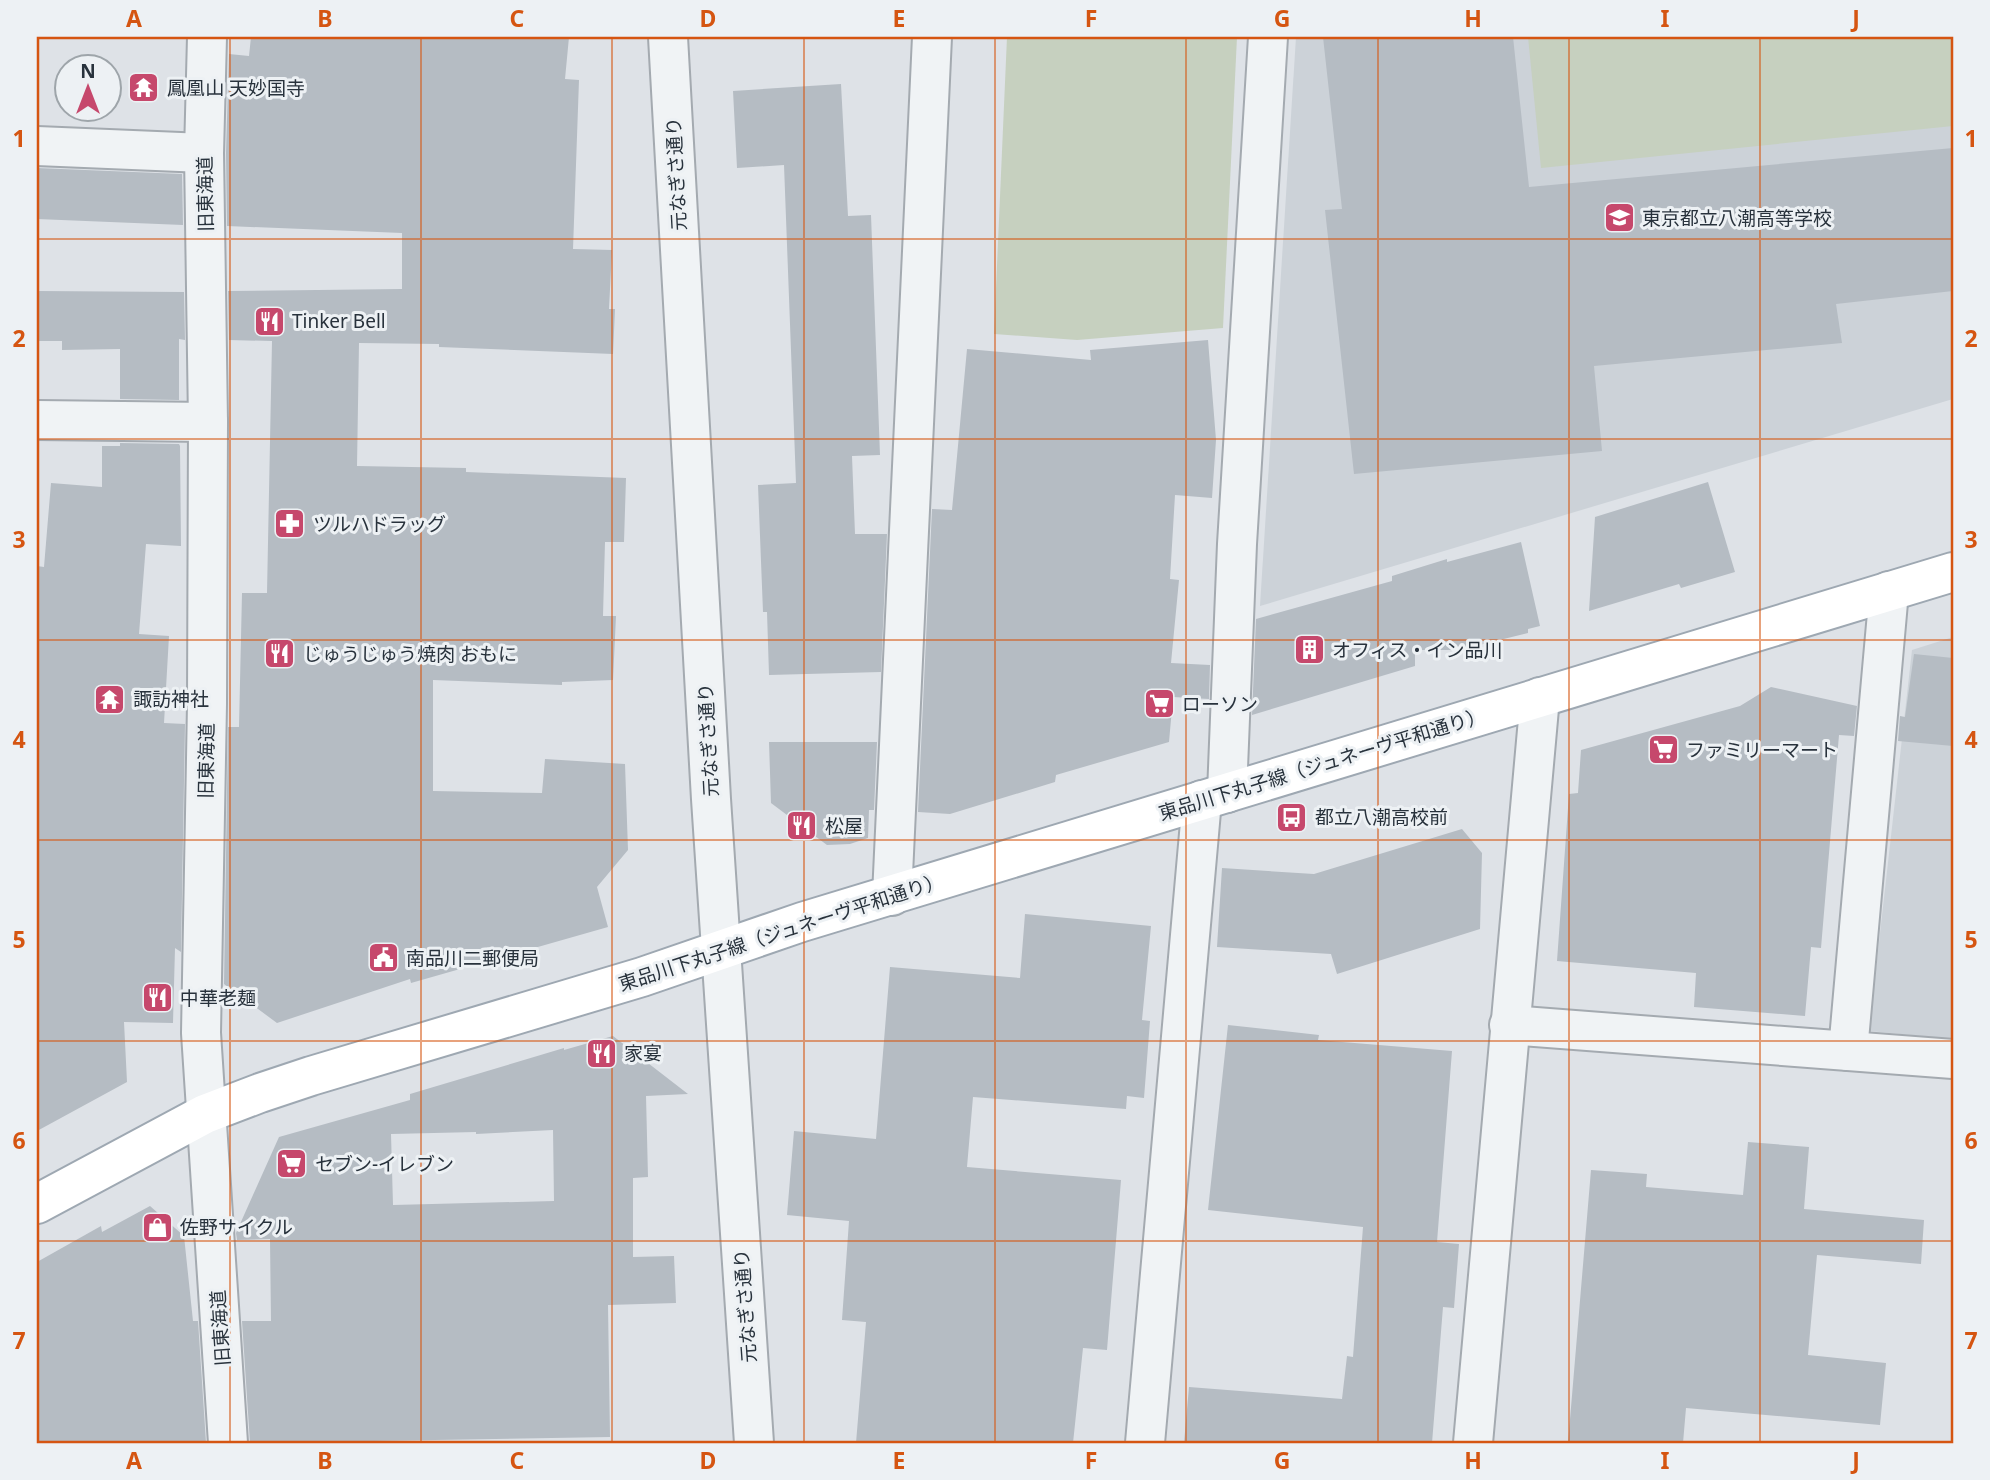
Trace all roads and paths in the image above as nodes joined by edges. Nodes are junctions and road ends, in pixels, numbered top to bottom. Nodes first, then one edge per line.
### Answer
1 (207, 37) edge
2 (668, 37) edge
3 (932, 37) edge
4 (1268, 37) edge
5 (37, 146) edge
6 (204, 153) junction
7 (37, 420) edge
8 (208, 422) junction
9 (1953, 572) edge
10 (1889, 591) junction
11 (1540, 697) junction
12 (1215, 796) junction
13 (892, 895) junction
14 (721, 950) junction
15 (1509, 1025) junction
16 (1848, 1051) junction
17 (1953, 1059) edge
18 (205, 1114) junction
19 (37, 1204) edge
20 (228, 1443) edge
21 (754, 1443) edge
22 (1145, 1443) edge
23 (1473, 1443) edge

1 - 6 street, 旧東海道
2 - 14 street, 元なぎさ通り
3 - 13 street
4 - 12 street
5 - 6 street
6 - 8 street, 旧東海道
7 - 8 street
8 - 18 street, 旧東海道
9 - 10 main road
10 - 11 main road, 東品川下丸子線（ジュネーヴ平和通り）
10 - 16 street
11 - 12 main road, 東品川下丸子線（ジュネーヴ平和通り）
11 - 15 street
12 - 13 main road, 東品川下丸子線（ジュネーヴ平和通り）
12 - 22 street
13 - 14 main road, 東品川下丸子線（ジュネーヴ平和通り）
14 - 18 main road, 東品川下丸子線（ジュネーヴ平和通り）
14 - 21 street, 元なぎさ通り
15 - 16 street
15 - 23 street
16 - 17 street
18 - 19 main road, 東品川下丸子線（ジュネーヴ平和通り）
18 - 20 street, 旧東海道

